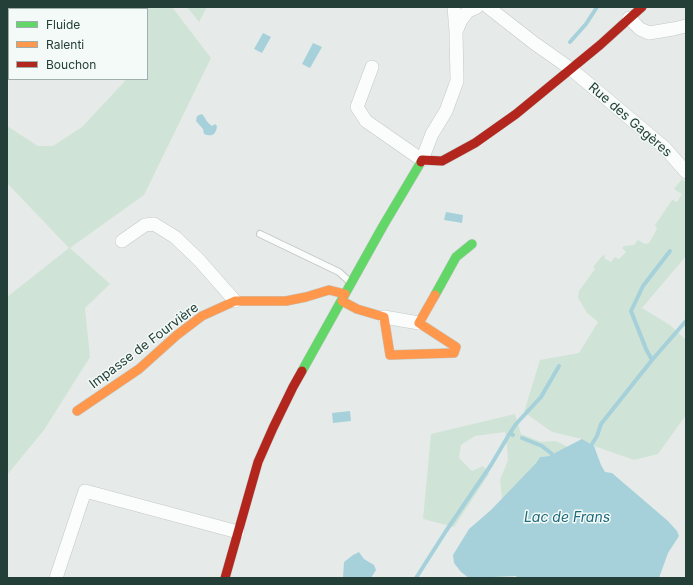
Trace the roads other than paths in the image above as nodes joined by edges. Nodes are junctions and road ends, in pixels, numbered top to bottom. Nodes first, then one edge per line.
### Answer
1 (454, 7) edge
2 (477, 7) edge
3 (488, 7) edge
4 (642, 7) edge
5 (629, 18) junction
6 (686, 26) edge
7 (456, 32) junction
8 (372, 67) dead end
9 (571, 69) junction
10 (422, 160) junction
11 (686, 172) edge
12 (260, 234) dead end
13 (122, 241) dead end
14 (472, 244) dead end
15 (352, 283) junction
16 (344, 298) junction
17 (235, 301) junction
18 (384, 317) junction
19 (419, 323) junction
20 (77, 411) dead end
21 (238, 532) junction
22 (56, 578) edge
23 (225, 578) edge

1 - 7 street
2 - 7 street
3 - 9 street, Rue des Gagères
4 - 5 street
5 - 6 street
5 - 9 street
7 - 10 street
8 - 10 street
9 - 10 street
9 - 11 street, Rue des Gagères
10 - 15 street
12 - 15 lane
13 - 17 street
14 - 19 street
15 - 16 street
16 - 17 street, Impasse de Fourvière
16 - 18 street, Impasse de Fourvière
16 - 21 street
17 - 20 street, Impasse de Fourvière
18 - 19 street
18 - 19 street
21 - 22 street
21 - 23 street

